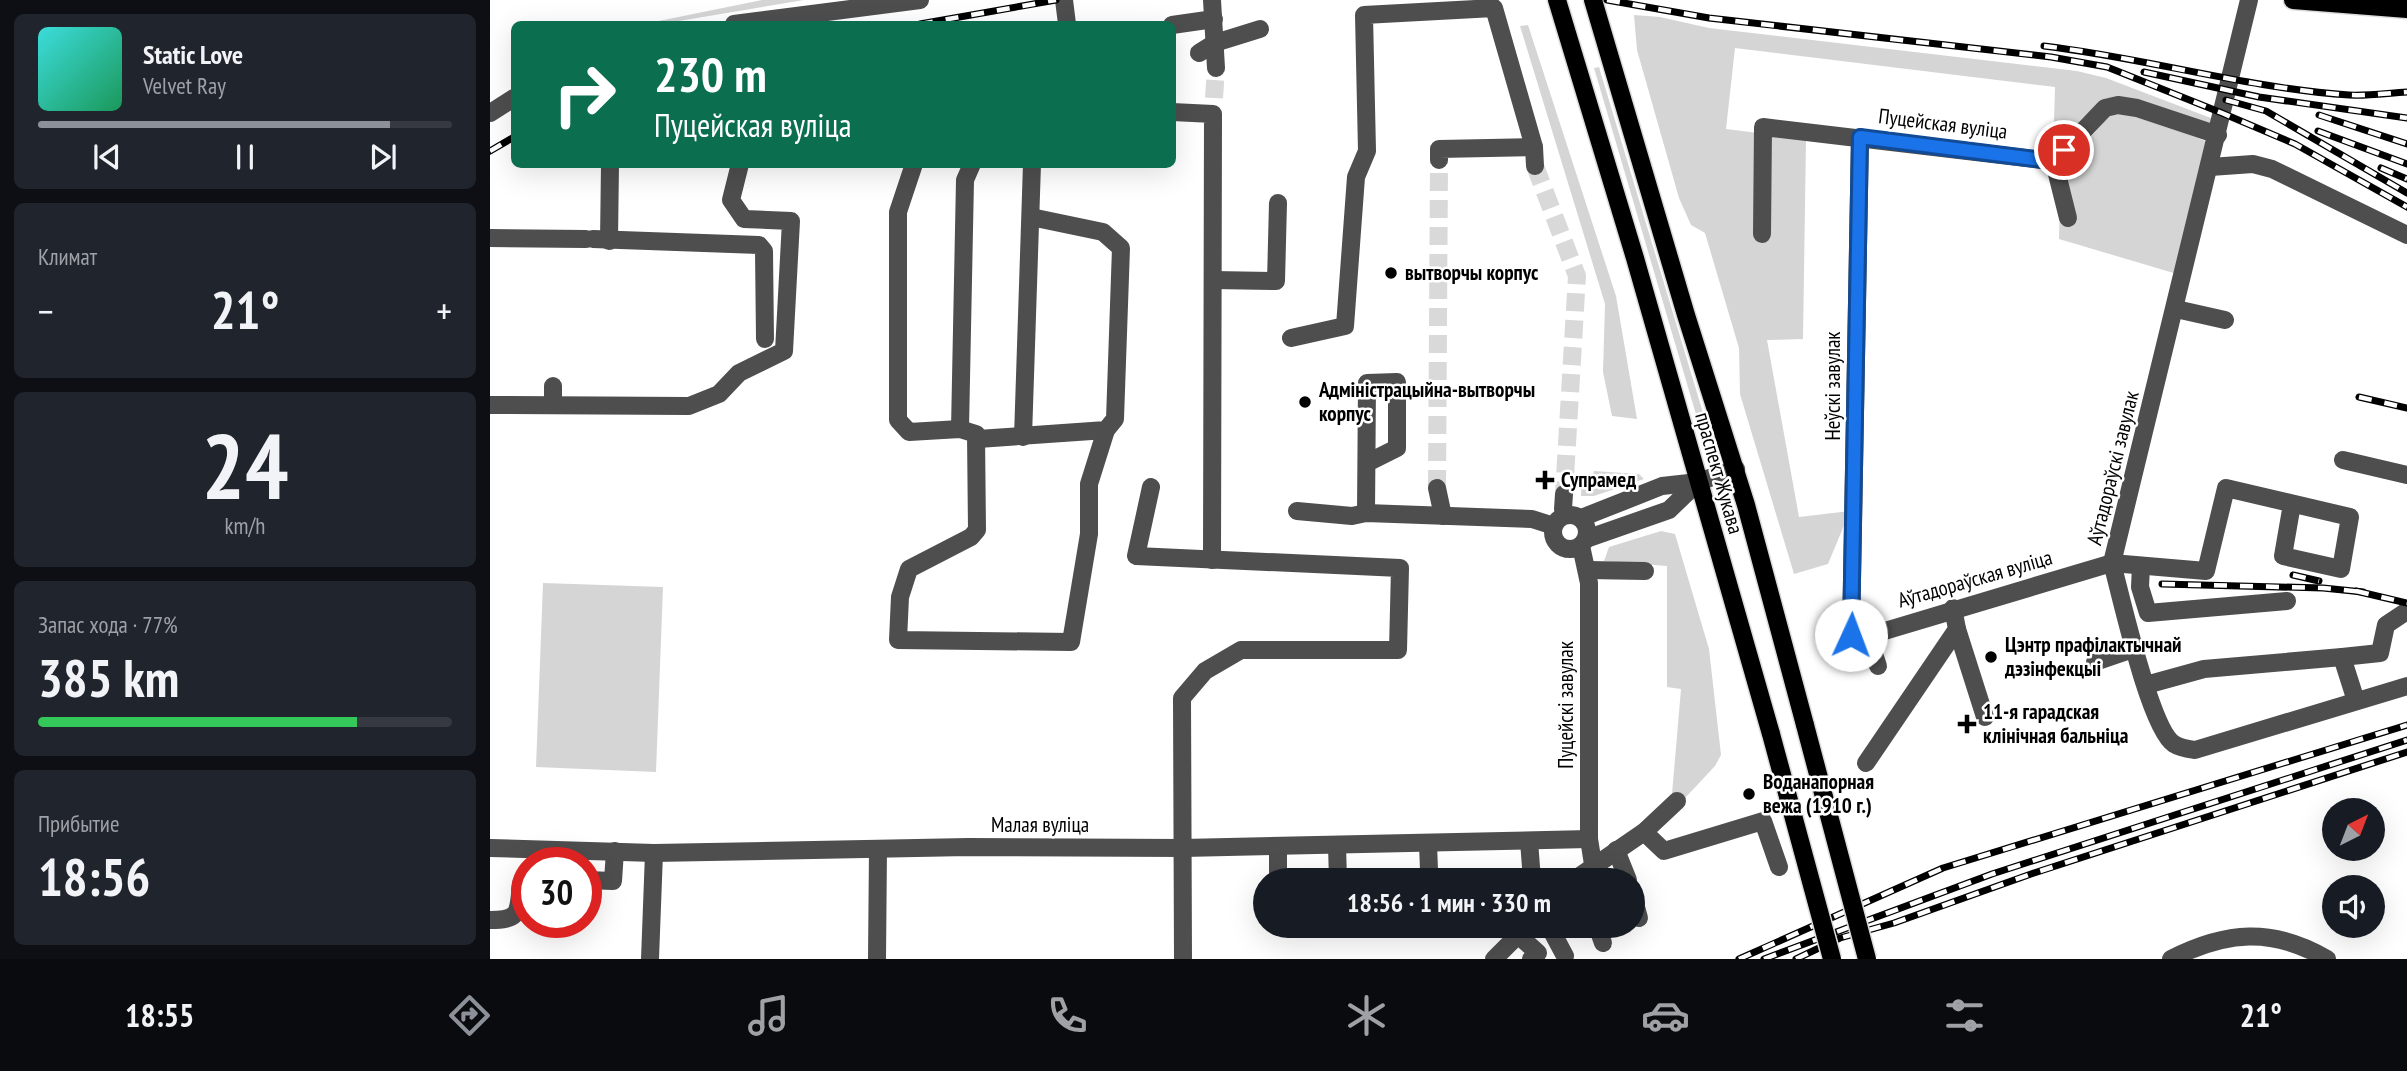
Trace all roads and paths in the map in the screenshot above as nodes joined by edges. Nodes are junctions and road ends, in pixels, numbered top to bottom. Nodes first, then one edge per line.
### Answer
1 (920, 0) edge
2 (1064, 0) edge
3 (1212, 0) edge
4 (1556, 0) edge
5 (1593, 0) edge
6 (2249, 0) edge
7 (2293, 0) edge
8 (1363, 8) edge
9 (2407, 9) edge
10 (1214, 19) junction
11 (757, 21) edge
12 (1067, 21) edge
13 (1176, 24) edge
14 (1260, 29) dead end
15 (1215, 43) junction
16 (1199, 53) dead end
17 (1216, 68) tunnel mouth
18 (511, 100) edge
19 (1176, 111) edge
20 (490, 113) edge
21 (2218, 135) junction
22 (1860, 137) junction
23 (1534, 147) junction
24 (2053, 158) junction
25 (1439, 160) dead end
26 (1535, 166) tunnel mouth
27 (2210, 167) junction
28 (609, 168) edge
29 (739, 168) edge
30 (913, 168) edge
31 (970, 168) edge
32 (1032, 168) edge
33 (1278, 203) dead end
34 (1031, 216) junction
35 (2068, 218) dead end
36 (1762, 234) dead end
37 (2407, 235) edge
38 (490, 238) edge
39 (596, 239) junction
40 (1213, 280) junction
41 (2176, 309) junction
42 (2225, 320) dead end
43 (1291, 338) dead end
44 (765, 339) dead end
45 (554, 386) dead end
46 (605, 393) dead end
47 (490, 405) edge
48 (557, 405) junction
49 (960, 429) junction
50 (1106, 430) junction
51 (1023, 438) junction
52 (978, 439) junction
53 (2343, 460) dead end
54 (1367, 463) dead end
55 (1736, 469) junction
56 (2407, 475) edge
57 (1698, 482) junction
58 (1151, 487) dead end
59 (1437, 488) tunnel mouth
60 (1564, 494) tunnel mouth
61 (2292, 504) junction
62 (1297, 511) dead end
63 (1359, 515) junction
64 (1454, 520) junction
65 (1567, 520) junction
66 (1583, 542) junction
67 (1212, 559) junction
68 (2112, 564) junction
69 (2141, 566) junction
70 (1588, 570) junction
71 (1645, 571) dead end
72 (2287, 601) dead end
73 (1953, 608) junction
74 (2407, 611) edge
75 (1957, 629) junction
76 (1859, 635) junction
77 (2133, 649) junction
78 (2342, 657) junction
79 (2095, 662) dead end
80 (1878, 666) dead end
81 (2146, 685) junction
82 (2407, 685) edge
83 (2356, 701) junction
84 (1985, 716) dead end
85 (1866, 763) dead end
86 (1677, 801) dead end
87 (1644, 832) junction
88 (1589, 839) junction
89 (1529, 841) junction
90 (1428, 844) junction
91 (1278, 846) junction
92 (1337, 846) junction
93 (490, 848) edge
94 (1183, 848) junction
95 (878, 849) junction
96 (1616, 850) junction
97 (615, 851) junction
98 (654, 853) junction
99 (1593, 864) junction
100 (1779, 867) dead end
101 (1278, 868) edge
102 (1338, 868) edge
103 (1429, 868) edge
104 (1531, 868) edge
105 (1588, 868) edge
106 (1623, 868) edge
107 (602, 881) edge
108 (511, 918) edge
109 (490, 920) edge
110 (1514, 938) edge
111 (1528, 938) edge
112 (1555, 938) edge
113 (1565, 956) dead end
114 (650, 959) edge
115 (877, 959) edge
116 (1183, 959) edge
117 (1494, 959) edge
118 (1531, 959) edge
119 (1832, 959) edge
120 (1867, 959) edge
121 (2171, 959) edge
122 (2327, 959) edge

1 - 11 street
2 - 12 street
3 - 10 street
4 - 57 main road, праспект Жукава
5 - 55 main road, праспект Жукава
6 - 21 street, Аўтадораўскі завулак
7 - 9 main road
8 - 23 street
8 - 43 street
10 - 13 street
10 - 15 street
14 - 15 street
15 - 16 street
15 - 17 street
18 - 20 street
19 - 40 street
21 - 24 street
21 - 27 street, Аўтадораўскі завулак
22 - 24 street, Пуцейская вуліца
22 - 36 street, Пуцейская вуліца
22 - 76 street, Неўскі завулак
23 - 25 street
23 - 26 street
24 - 35 street
27 - 37 street
27 - 41 street, Аўтадораўскі завулак
28 - 39 street
29 - 48 street
30 - 49 street
31 - 49 street
32 - 34 street
33 - 40 street
34 - 50 street
34 - 51 street
38 - 39 street
39 - 44 street
40 - 67 street
41 - 42 street
41 - 68 street, Аўтадораўскі завулак
45 - 48 street
46 - 48 street
47 - 48 street
49 - 52 street
50 - 51 street
50 - 52 street
51 - 52 street
53 - 56 street
54 - 63 street
55 - 57 street
55 - 120 main road, праспект Жукава, bridge
57 - 65 street
57 - 66 street
57 - 119 main road, праспект Жукава, bridge
58 - 67 street
59 - 64 street
60 - 65 street
61 - 61 street
61 - 69 street, Аўтадораўская вуліца
62 - 63 street
63 - 64 street
64 - 65 street
65 - 66 street
65 - 66 street
66 - 70 street, Пуцейскі завулак
67 - 94 street
68 - 69 street, Аўтадораўская вуліца
68 - 73 street, Аўтадораўская вуліца
68 - 77 street, Аўтадораўскі завулак
69 - 72 street
70 - 71 street
70 - 88 street, Пуцейскі завулак
73 - 75 street
73 - 76 street, Аўтадораўская вуліца
74 - 78 street
75 - 84 street
75 - 85 street
76 - 80 street, Неўскі завулак
77 - 79 street
77 - 81 street, Аўтадораўскі завулак
78 - 81 street
78 - 83 street
81 - 83 street, Аўтадораўскі завулак
82 - 83 street, Аўтадораўскі завулак
86 - 87 street
87 - 96 street
87 - 100 street
88 - 89 street, Малая вуліца
88 - 99 street, Пуцейскі завулак
89 - 90 street, Малая вуліца
89 - 104 street
90 - 92 street, Малая вуліца
90 - 103 street
91 - 92 street, Малая вуліца
91 - 94 street, Малая вуліца
91 - 101 street
92 - 102 street
93 - 97 street, Малая вуліца
94 - 95 street, Малая вуліца
94 - 116 street
95 - 98 street, Малая вуліца
95 - 115 street
96 - 99 street
96 - 106 street
97 - 98 street, Малая вуліца
97 - 107 street
98 - 114 street
99 - 105 street
108 - 109 street
110 - 117 street
111 - 118 street
112 - 113 street
121 - 122 street

